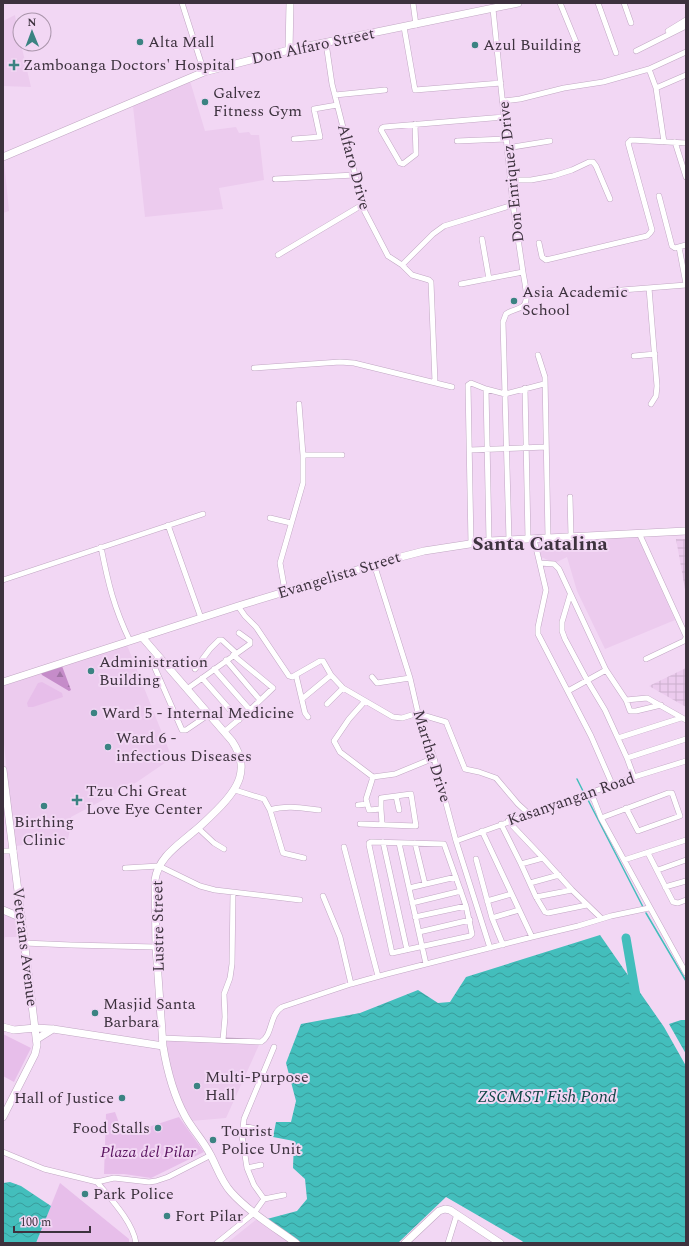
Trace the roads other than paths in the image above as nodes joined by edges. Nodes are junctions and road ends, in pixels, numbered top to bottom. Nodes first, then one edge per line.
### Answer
1 (182, 3) edge
2 (290, 3) edge
3 (413, 3) edge
4 (518, 3) edge
5 (560, 3) edge
6 (598, 3) edge
7 (624, 3) edge
8 (506, 4) edge
9 (493, 9) junction
10 (686, 20) edge
11 (631, 23) dead end
12 (416, 25) junction
13 (686, 26) edge
14 (404, 27) junction
15 (668, 31) dead end
16 (326, 43) junction
17 (560, 48) dead end
18 (289, 50) junction
19 (636, 51) dead end
20 (686, 52) edge
21 (616, 53) dead end
22 (649, 69) junction
23 (204, 72) junction
24 (686, 75) edge
25 (501, 82) junction
26 (656, 88) junction
27 (385, 90) dead end
28 (335, 95) junction
29 (502, 101) junction
30 (337, 105) junction
31 (504, 117) junction
32 (415, 124) junction
33 (294, 139) dead end
34 (506, 139) junction
35 (457, 141) dead end
36 (550, 141) dead end
37 (664, 142) junction
38 (675, 142) junction
39 (686, 143) edge
40 (508, 148) junction
41 (3, 157) edge
42 (355, 174) junction
43 (686, 177) edge
44 (275, 179) dead end
45 (511, 180) junction
46 (659, 196) dead end
47 (610, 199) dead end
48 (362, 205) junction
49 (513, 205) junction
50 (482, 239) dead end
51 (539, 243) dead end
52 (686, 245) edge
53 (679, 247) junction
54 (278, 255) dead end
55 (402, 265) junction
56 (523, 272) junction
57 (489, 279) junction
58 (461, 284) dead end
59 (686, 284) edge
60 (649, 288) junction
61 (609, 291) dead end
62 (655, 354) junction
63 (538, 355) dead end
64 (634, 356) dead end
65 (254, 368) dead end
66 (435, 382) junction
67 (544, 384) junction
68 (452, 387) dead end
69 (525, 388) junction
70 (486, 389) junction
71 (506, 394) junction
72 (299, 404) dead end
73 (651, 404) dead end
74 (546, 446) junction
75 (525, 447) junction
76 (506, 448) junction
77 (488, 449) junction
78 (470, 450) junction
79 (303, 455) junction
80 (342, 455) dead end
81 (570, 498) dead end
82 (203, 514) dead end
83 (270, 518) dead end
84 (291, 523) junction
85 (168, 526) junction
86 (686, 531) edge
87 (639, 533) junction
88 (571, 536) junction
89 (548, 538) junction
90 (531, 539) junction
91 (508, 540) junction
92 (489, 541) junction
93 (471, 544) junction
94 (101, 547) junction
95 (540, 563) junction
96 (374, 564) junction
97 (3, 580) edge
98 (285, 591) junction
99 (570, 594) junction
100 (238, 606) junction
101 (201, 618) junction
102 (239, 633) dead end
103 (142, 637) junction
104 (686, 637) edge
105 (130, 641) junction
106 (235, 654) junction
107 (158, 657) junction
108 (646, 659) dead end
109 (226, 660) junction
110 (195, 669) dead end
111 (214, 669) junction
112 (606, 670) junction
113 (296, 675) junction
114 (331, 676) junction
115 (372, 677) dead end
116 (202, 678) junction
117 (410, 678) junction
118 (587, 680) junction
119 (3, 682) edge
120 (343, 688) junction
121 (187, 689) junction
122 (568, 690) junction
123 (302, 699) junction
124 (260, 700) junction
125 (626, 700) junction
126 (365, 701) junction
127 (327, 704) dead end
128 (661, 705) junction
129 (250, 710) junction
130 (418, 714) junction
131 (208, 715) junction
132 (308, 717) dead end
133 (681, 718) junction
134 (239, 720) junction
135 (686, 720) edge
136 (224, 732) junction
137 (618, 738) junction
138 (686, 739) edge
139 (434, 758) junction
140 (627, 758) junction
141 (686, 761) edge
142 (3, 771) edge
143 (372, 777) junction
144 (634, 777) junction
145 (612, 784) junction
146 (235, 790) junction
147 (590, 793) junction
148 (396, 796) junction
149 (5, 802) edge
150 (367, 804) junction
151 (358, 805) dead end
152 (626, 808) junction
153 (380, 809) junction
154 (270, 810) junction
155 (319, 810) dead end
156 (399, 810) dead end
157 (529, 814) junction
158 (601, 818) junction
159 (508, 822) junction
160 (360, 824) dead end
161 (382, 824) junction
162 (501, 824) junction
163 (198, 828) junction
164 (482, 831) junction
165 (686, 840) edge
166 (456, 841) junction
167 (383, 842) junction
168 (399, 843) junction
169 (415, 843) junction
170 (344, 847) dead end
171 (224, 849) dead end
172 (3, 851) edge
173 (14, 851) junction
174 (648, 852) junction
175 (304, 858) dead end
176 (544, 858) junction
177 (476, 859) dead end
178 (624, 860) junction
179 (686, 860) edge
180 (521, 864) junction
181 (159, 866) junction
182 (125, 868) dead end
183 (658, 870) junction
184 (559, 875) junction
185 (456, 877) junction
186 (686, 881) edge
187 (530, 883) junction
188 (425, 884) junction
189 (665, 887) junction
190 (409, 888) junction
191 (572, 890) junction
192 (461, 891) junction
193 (233, 893) junction
194 (511, 894) junction
195 (323, 896) dead end
196 (536, 897) junction
197 (300, 900) dead end
198 (686, 900) edge
199 (487, 901) junction
200 (412, 903) junction
201 (587, 905) junction
202 (466, 906) junction
203 (649, 908) junction
204 (3, 910) edge
205 (519, 910) junction
206 (415, 916) junction
207 (22, 918) junction
208 (492, 918) junction
209 (601, 918) junction
210 (470, 920) junction
211 (419, 932) junction
212 (532, 937) junction
213 (24, 943) junction
214 (504, 945) junction
215 (156, 947) junction
216 (422, 947) junction
217 (490, 948) junction
218 (407, 950) junction
219 (426, 964) junction
220 (686, 973) edge
221 (378, 976) junction
222 (351, 984) junction
223 (3, 1027) edge
224 (35, 1028) junction
225 (53, 1029) junction
226 (37, 1040) junction
227 (223, 1040) junction
228 (163, 1042) junction
229 (274, 1047) dead end
230 (4, 1113) edge
231 (243, 1126) junction
232 (258, 1129) dead end
233 (3, 1152) edge
234 (211, 1155) junction
235 (261, 1164) dead end
236 (247, 1168) junction
237 (97, 1182) junction
238 (284, 1195) dead end
239 (264, 1199) junction
240 (254, 1213) junction
241 (458, 1214) junction
242 (136, 1243) edge
243 (217, 1243) edge
244 (296, 1243) edge
245 (405, 1243) edge
246 (448, 1243) edge
247 (500, 1243) edge

1 - 23 street
2 - 18 main road
3 - 12 street
4 - 8 main road, Don Alfaro Street
5 - 17 street
6 - 21 street
7 - 11 street
8 - 9 main road, Don Alfaro Street
9 - 12 main road, Don Alfaro Street
9 - 25 street, Don Enriquez Drive
10 - 15 street
12 - 14 main road, Don Alfaro Street
13 - 19 street
14 - 16 main road, Don Alfaro Street
14 - 25 street
16 - 18 main road, Don Alfaro Street
16 - 28 street, Alfaro Drive
18 - 23 main road, Don Alfaro Street
20 - 22 street
22 - 26 street
22 - 29 street
23 - 41 main road, Don Alfaro Street
24 - 26 street
25 - 29 street, Don Enriquez Drive
26 - 37 street
27 - 28 street
28 - 30 street, Alfaro Drive
29 - 31 street, Don Enriquez Drive
30 - 33 street
30 - 42 street, Alfaro Drive
31 - 32 street
31 - 34 street, Don Enriquez Drive
32 - 32 street
34 - 35 street
34 - 40 street, Don Enriquez Drive
36 - 40 street
37 - 38 street
37 - 51 street
38 - 39 street
38 - 43 street
40 - 45 street, Don Enriquez Drive
42 - 44 street
42 - 48 street, Alfaro Drive
45 - 47 street
45 - 49 street, Don Enriquez Drive
46 - 53 street
48 - 54 street
48 - 55 street, Alfaro Drive
49 - 55 street
49 - 56 street, Don Enriquez Drive
50 - 57 street
52 - 53 street
53 - 59 street
55 - 66 street, Alfaro Drive
56 - 57 street
56 - 71 street, Don Enriquez Drive
57 - 58 street
59 - 60 street
60 - 61 street
60 - 62 street
62 - 64 street
62 - 73 street
63 - 67 street
65 - 66 street
66 - 68 street
67 - 69 street
67 - 74 street
69 - 71 street
69 - 75 street
70 - 71 street
70 - 77 street
70 - 78 street
71 - 76 street
72 - 79 street
74 - 75 street
74 - 89 street
75 - 76 street
75 - 90 street
76 - 77 street
76 - 91 street
77 - 78 street
77 - 92 street
78 - 93 street
79 - 80 street
79 - 84 street
81 - 88 street
82 - 85 street
83 - 84 street
84 - 98 street
85 - 94 street
85 - 101 street
86 - 87 main road, Evangelista Street
87 - 88 main road, Evangelista Street
87 - 104 street
88 - 89 main road, Evangelista Street
89 - 90 main road, Evangelista Street
90 - 91 main road, Evangelista Street
90 - 95 street
91 - 92 main road, Evangelista Street
92 - 93 main road, Evangelista Street
93 - 96 main road, Evangelista Street
94 - 97 street
94 - 105 street
95 - 99 street
95 - 122 street
96 - 98 main road, Evangelista Street
96 - 117 street, Martha Drive
98 - 100 main road, Evangelista Street
99 - 112 street
99 - 118 street
100 - 101 main road, Evangelista Street
100 - 113 street
101 - 103 main road, Evangelista Street
102 - 106 street
103 - 105 main road, Evangelista Street
103 - 107 main road, Lustre Street
104 - 108 street
105 - 119 main road, Evangelista Street
106 - 109 street
106 - 110 street
106 - 124 street
107 - 121 main road, Lustre Street
107 - 131 street
109 - 111 street
109 - 124 street
111 - 116 street
111 - 129 street
112 - 118 street
112 - 125 street
113 - 114 street
113 - 123 street
114 - 120 street
114 - 123 street
115 - 117 street
116 - 121 street
116 - 134 street
117 - 130 street, Martha Drive
118 - 122 street
118 - 137 street
120 - 126 street
120 - 127 street
121 - 131 main road, Lustre Street
122 - 145 street
123 - 132 street
124 - 129 street
125 - 128 street
125 - 128 street
126 - 130 street
126 - 143 street
128 - 133 street
129 - 134 street
130 - 139 street, Martha Drive
130 - 157 street
131 - 136 main road, Lustre Street
133 - 135 street
133 - 137 street
134 - 136 street
136 - 146 main road, Lustre Street
137 - 140 street
138 - 140 street
139 - 143 street
139 - 166 street, Martha Drive
140 - 144 street
141 - 144 street, Kasanyangan Road
142 - 149 main road, Veterans Avenue
143 - 150 street
144 - 145 street, Kasanyangan Road
145 - 147 street, Kasanyangan Road
146 - 154 street
146 - 163 main road, Lustre Street
147 - 157 street, Kasanyangan Road
147 - 158 street
148 - 153 street
148 - 156 street
148 - 161 street
149 - 173 main road, Veterans Avenue
150 - 151 street
150 - 153 street
152 - 152 street
152 - 158 street
153 - 161 street
154 - 155 street
154 - 175 street
157 - 159 street, Kasanyangan Road
158 - 178 street
159 - 162 street, Kasanyangan Road
159 - 176 street
160 - 161 street
162 - 164 street, Kasanyangan Road
162 - 180 street
163 - 171 street
163 - 181 main road, Lustre Street
164 - 166 street, Kasanyangan Road
164 - 194 street
165 - 174 street
166 - 217 street, Martha Drive
167 - 168 street
167 - 218 street
167 - 218 street
168 - 169 street
168 - 190 street
169 - 185 street
169 - 188 street
170 - 221 street
172 - 173 street
173 - 207 main road, Veterans Avenue
174 - 178 street
174 - 183 street
176 - 180 street
176 - 184 street
177 - 199 street
178 - 203 street
179 - 183 street
180 - 187 street
181 - 182 street
181 - 193 street
181 - 215 main road, Lustre Street
183 - 189 street
184 - 187 street
184 - 191 street
185 - 188 street
185 - 192 street
186 - 189 street
187 - 196 street
188 - 190 street
189 - 198 street
190 - 200 street
191 - 196 street
191 - 201 street
192 - 200 street
192 - 202 street
193 - 197 street
193 - 227 street
194 - 199 street
194 - 205 street
195 - 222 street
196 - 201 street
199 - 208 street
200 - 206 street
201 - 209 street
202 - 206 street
202 - 210 street
203 - 209 street
203 - 220 street
204 - 207 main road
205 - 208 street
205 - 212 street
206 - 211 street
207 - 213 main road, Veterans Avenue
208 - 214 street
209 - 212 street
210 - 211 street
210 - 216 street
211 - 216 street
212 - 214 street
213 - 215 street
213 - 224 main road, Veterans Avenue
214 - 217 street
215 - 228 main road, Lustre Street
216 - 218 street
216 - 219 street
217 - 219 street
219 - 221 street
221 - 222 street
222 - 227 street
223 - 224 main road
224 - 225 main road
224 - 226 main road, Veterans Avenue
225 - 226 main road
225 - 228 main road
226 - 230 main road, Veterans Avenue
227 - 228 street
228 - 234 main road, Lustre Street
229 - 231 street
231 - 232 street
231 - 236 street
233 - 237 street
234 - 237 street
234 - 240 main road, Lustre Street
235 - 236 street
236 - 239 street
237 - 242 street
238 - 239 street
239 - 240 street
240 - 243 street
240 - 244 main road, Lustre Street
241 - 245 main road
241 - 246 street
241 - 247 main road

